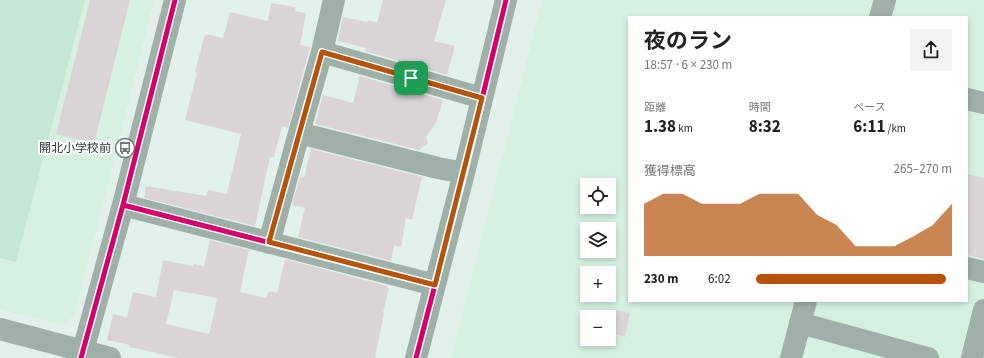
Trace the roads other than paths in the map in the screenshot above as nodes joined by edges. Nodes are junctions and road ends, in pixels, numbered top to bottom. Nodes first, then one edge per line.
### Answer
1 (175, 0) edge
2 (334, 0) edge
3 (506, 0) edge
4 (884, 0) edge
5 (880, 16) edge
6 (322, 52) junction
7 (482, 98) junction
8 (968, 99) edge
9 (984, 103) edge
10 (299, 133) junction
11 (464, 173) junction
12 (123, 206) junction
13 (269, 242) junction
14 (968, 268) edge
15 (984, 272) edge
16 (435, 285) junction
17 (806, 302) edge
18 (984, 310) edge
19 (800, 322) junction
20 (0, 329) edge
21 (82, 354) edge
22 (110, 358) edge
23 (416, 358) edge
24 (791, 358) edge
25 (928, 358) edge
26 (972, 358) edge

1 - 12 street
2 - 6 street
3 - 7 street
4 - 5 street
6 - 7 street
6 - 10 street
7 - 11 street
8 - 9 street
10 - 11 street
10 - 13 street
11 - 16 street
12 - 13 street
12 - 21 street
13 - 16 street
14 - 15 street
16 - 23 street
17 - 19 street
18 - 26 street
19 - 24 street
19 - 25 street
20 - 21 street
21 - 22 street

